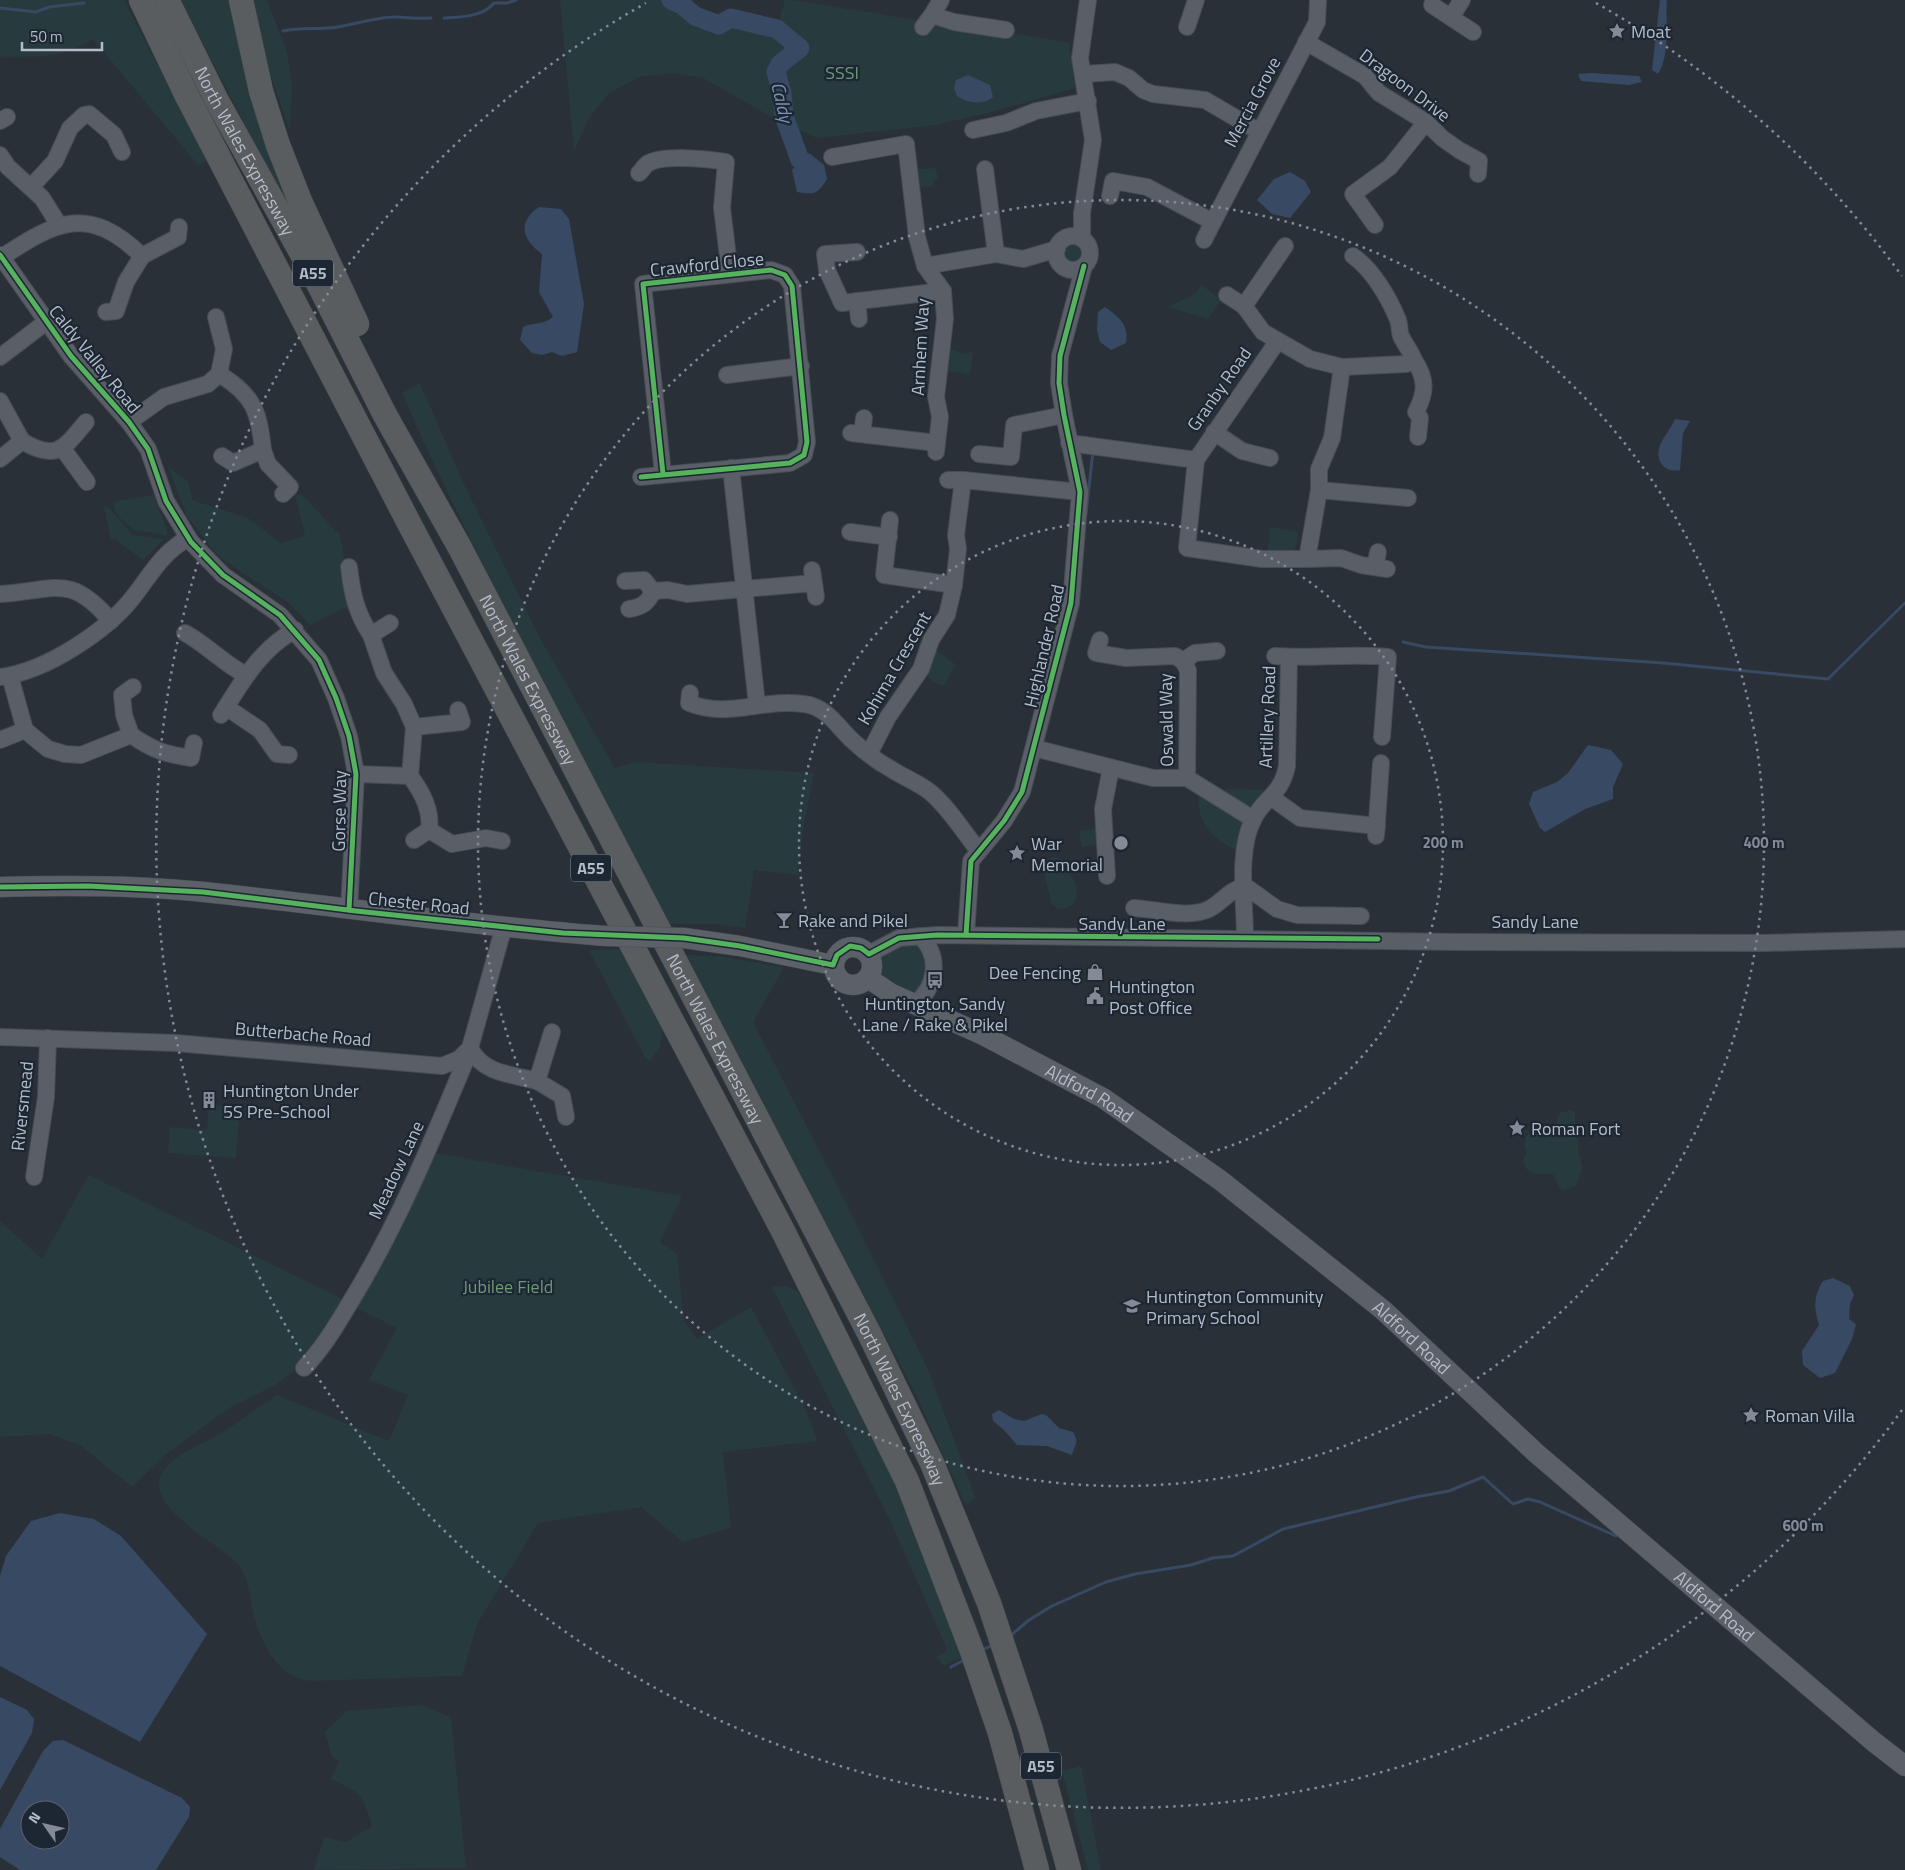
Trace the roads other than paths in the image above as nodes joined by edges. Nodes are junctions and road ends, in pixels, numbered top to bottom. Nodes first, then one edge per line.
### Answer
1 (137, 0) edge
2 (142, 0) edge
3 (167, 0) edge
4 (241, 0) edge
5 (941, 0) edge
6 (1088, 0) edge
7 (1318, 0) edge
8 (1462, 0) edge
9 (1432, 5) dead end
10 (1199, 8) edge
11 (1451, 17) junction
12 (1188, 27) dead end
13 (1006, 30) dead end
14 (1473, 32) dead end
15 (1306, 42) junction
16 (1084, 74) junction
17 (187, 96) junction
18 (1088, 101) junction
19 (1426, 122) junction
20 (973, 130) dead end
21 (1258, 131) junction
22 (121, 154) dead end
23 (0, 155) edge
24 (832, 157) dead end
25 (1480, 161) dead end
26 (642, 163) dead end
27 (985, 169) dead end
28 (1113, 181) dead end
29 (31, 187) junction
30 (1213, 222) junction
31 (60, 225) junction
32 (1375, 225) dead end
33 (1078, 233) junction
34 (181, 235) dead end
35 (1204, 240) dead end
36 (1276, 251) dead end
37 (857, 252) dead end
38 (1054, 252) junction
39 (996, 254) junction
40 (1, 256) edge
41 (142, 256) junction
42 (1353, 256) dead end
43 (925, 266) junction
44 (1080, 268) junction
45 (730, 273) junction
46 (944, 291) junction
47 (1227, 294) dead end
48 (857, 301) junction
49 (1244, 306) junction
50 (114, 313) dead end
51 (859, 319) dead end
52 (46, 322) junction
53 (213, 328) dead end
54 (1277, 342) junction
55 (0, 357) edge
56 (1414, 360) junction
57 (801, 366) junction
58 (1342, 367) junction
59 (219, 374) junction
60 (727, 375) dead end
61 (0, 401) edge
62 (1064, 415) junction
63 (864, 418) dead end
64 (86, 422) dead end
65 (129, 422) junction
66 (1214, 432) junction
67 (1418, 437) dead end
68 (22, 441) junction
69 (1069, 444) junction
70 (63, 449) junction
71 (263, 450) junction
72 (979, 454) dead end
73 (1264, 454) dead end
74 (0, 459) edge
75 (1196, 460) junction
76 (228, 464) dead end
77 (731, 468) junction
78 (662, 474) junction
79 (641, 477) dead end
80 (87, 482) dead end
81 (1319, 490) junction
82 (292, 491) dead end
83 (1080, 492) junction
84 (1408, 498) dead end
85 (850, 532) dead end
86 (188, 538) junction
87 (459, 546) junction
88 (1307, 559) junction
89 (1380, 563) dead end
90 (349, 567) dead end
91 (625, 581) dead end
92 (814, 583) dead end
93 (954, 585) junction
94 (746, 589) junction
95 (653, 591) junction
96 (0, 594) edge
97 (629, 609) dead end
98 (110, 621) junction
99 (390, 623) dead end
100 (295, 630) junction
101 (184, 633) dead end
102 (371, 635) junction
103 (1217, 651) dead end
104 (1096, 652) dead end
105 (1183, 661) junction
106 (246, 675) junction
107 (5, 676) edge
108 (122, 692) dead end
109 (686, 703) dead end
110 (757, 705) junction
111 (462, 720) dead end
112 (414, 727) junction
113 (26, 730) junction
114 (131, 735) junction
115 (1382, 737) dead end
116 (0, 740) edge
117 (1034, 748) junction
118 (868, 754) junction
119 (194, 755) dead end
120 (278, 757) dead end
121 (1381, 763) dead end
122 (1111, 768) junction
123 (356, 774) junction
124 (410, 776) junction
125 (1187, 778) junction
126 (1271, 797) junction
127 (1253, 818) junction
128 (429, 830) junction
129 (493, 835) dead end
130 (414, 840) dead end
131 (978, 850) junction
132 (1107, 876) dead end
133 (1245, 886) junction
134 (0, 887) edge
135 (1134, 908) dead end
136 (349, 910) junction
137 (1361, 916) dead end
138 (504, 926) junction
139 (966, 935) junction
140 (920, 936) junction
141 (1244, 938) junction
142 (1905, 939) edge
143 (869, 954) junction
144 (834, 965) junction
145 (868, 978) junction
146 (914, 1004) junction
147 (552, 1032) dead end
148 (0, 1037) edge
149 (48, 1038) junction
150 (470, 1048) junction
151 (537, 1081) junction
152 (566, 1116) dead end
153 (34, 1178) dead end
154 (304, 1368) dead end
155 (1905, 1766) edge
156 (1037, 1870) edge
157 (1069, 1870) edge

1 - 17 highway
2 - 17 highway, North Wales Expressway / A55
3 - 87 highway, North Wales Expressway / A55
4 - 87 highway
5 - 13 street
6 - 16 street
7 - 15 street, Mercia Grove
8 - 11 street
9 - 11 street
10 - 12 street
11 - 14 street
15 - 19 street, Dragoon Drive
15 - 21 street, Mercia Grove
16 - 18 street
16 - 21 street
17 - 156 highway, North Wales Expressway / A55
18 - 20 street
18 - 33 street
19 - 25 street, Dragoon Drive
19 - 32 street
21 - 30 street, Mercia Grove
22 - 29 street
23 - 29 street
24 - 43 street
26 - 45 street
27 - 39 street
28 - 30 street
29 - 31 street
30 - 35 street, Mercia Grove
31 - 40 street
31 - 41 street
33 - 38 street
33 - 44 street
34 - 41 street
36 - 49 street
37 - 48 street
38 - 39 street
38 - 44 street
39 - 43 street
40 - 52 street, Caldy Valley Road
41 - 50 street
42 - 56 street
43 - 46 street, Arnhem Way
44 - 62 street, Highlander Road
45 - 57 street, Crawford Close
45 - 78 street, Crawford Close
46 - 48 street
46 - 63 street, Arnhem Way
47 - 49 street, Granby Road
48 - 51 street
49 - 54 street, Granby Road
52 - 55 street
52 - 65 street, Caldy Valley Road
53 - 59 street
54 - 58 street, Granby Road
54 - 66 street, Granby Road
56 - 58 street, Granby Road
56 - 67 street
57 - 60 street
57 - 77 street, Crawford Close
58 - 81 street
59 - 65 street
59 - 71 street
61 - 68 street
62 - 69 street, Highlander Road
62 - 72 street
64 - 70 street
65 - 86 street, Caldy Valley Road
66 - 73 street
66 - 75 street, Granby Road
68 - 70 street
68 - 74 street
69 - 75 street
69 - 83 street, Highlander Road
70 - 80 street
71 - 76 street
71 - 82 street
75 - 88 street
77 - 78 street, Crawford Close
77 - 94 street
78 - 79 street, Crawford Close
81 - 84 street
81 - 88 street
83 - 93 street, Kohima Crescent
83 - 117 street, Highlander Road
85 - 93 street
86 - 98 street
86 - 100 street, Gorse Way
87 - 157 highway, North Wales Expressway / A55
88 - 89 street
90 - 102 street
91 - 95 street
92 - 94 street
93 - 118 street, Kohima Crescent
94 - 95 street
94 - 110 street
95 - 97 street
96 - 98 street
98 - 107 street
99 - 102 street
100 - 106 street
100 - 123 street, Gorse Way
101 - 106 street
102 - 112 street
103 - 105 street, Oswald Way
104 - 105 street, Oswald Way
105 - 125 street, Oswald Way
106 - 120 street
107 - 113 street
108 - 114 street
109 - 110 street
110 - 118 street
111 - 112 street
112 - 124 street
113 - 114 street
113 - 116 street
114 - 119 street
115 - 126 street, Artillery Road
117 - 122 street
117 - 131 street, Highlander Road
118 - 131 street
121 - 126 street
122 - 125 street
122 - 132 street
123 - 124 street
123 - 136 street, Gorse Way
124 - 128 street
125 - 127 street
126 - 127 street, Artillery Road
127 - 133 street, Artillery Road
128 - 129 street
128 - 130 street
131 - 139 street, Highlander Road
133 - 135 street
133 - 137 street
133 - 141 street, Artillery Road
134 - 136 main road, Chester Road
136 - 138 main road, Chester Road
138 - 144 main road, Chester Road, bridge
138 - 150 street
139 - 140 street, Sandy Lane
139 - 141 street, Sandy Lane
140 - 143 street, Sandy Lane
140 - 146 street
141 - 142 street, Sandy Lane
143 - 144 main road
143 - 145 main road
144 - 145 main road
145 - 146 main road, Aldford Road
146 - 155 main road, Aldford Road
147 - 151 street
148 - 149 street, Butterbache Road
149 - 150 street, Butterbache Road
149 - 153 street, Riversmead
150 - 151 street
150 - 154 street, Meadow Lane
151 - 152 street

